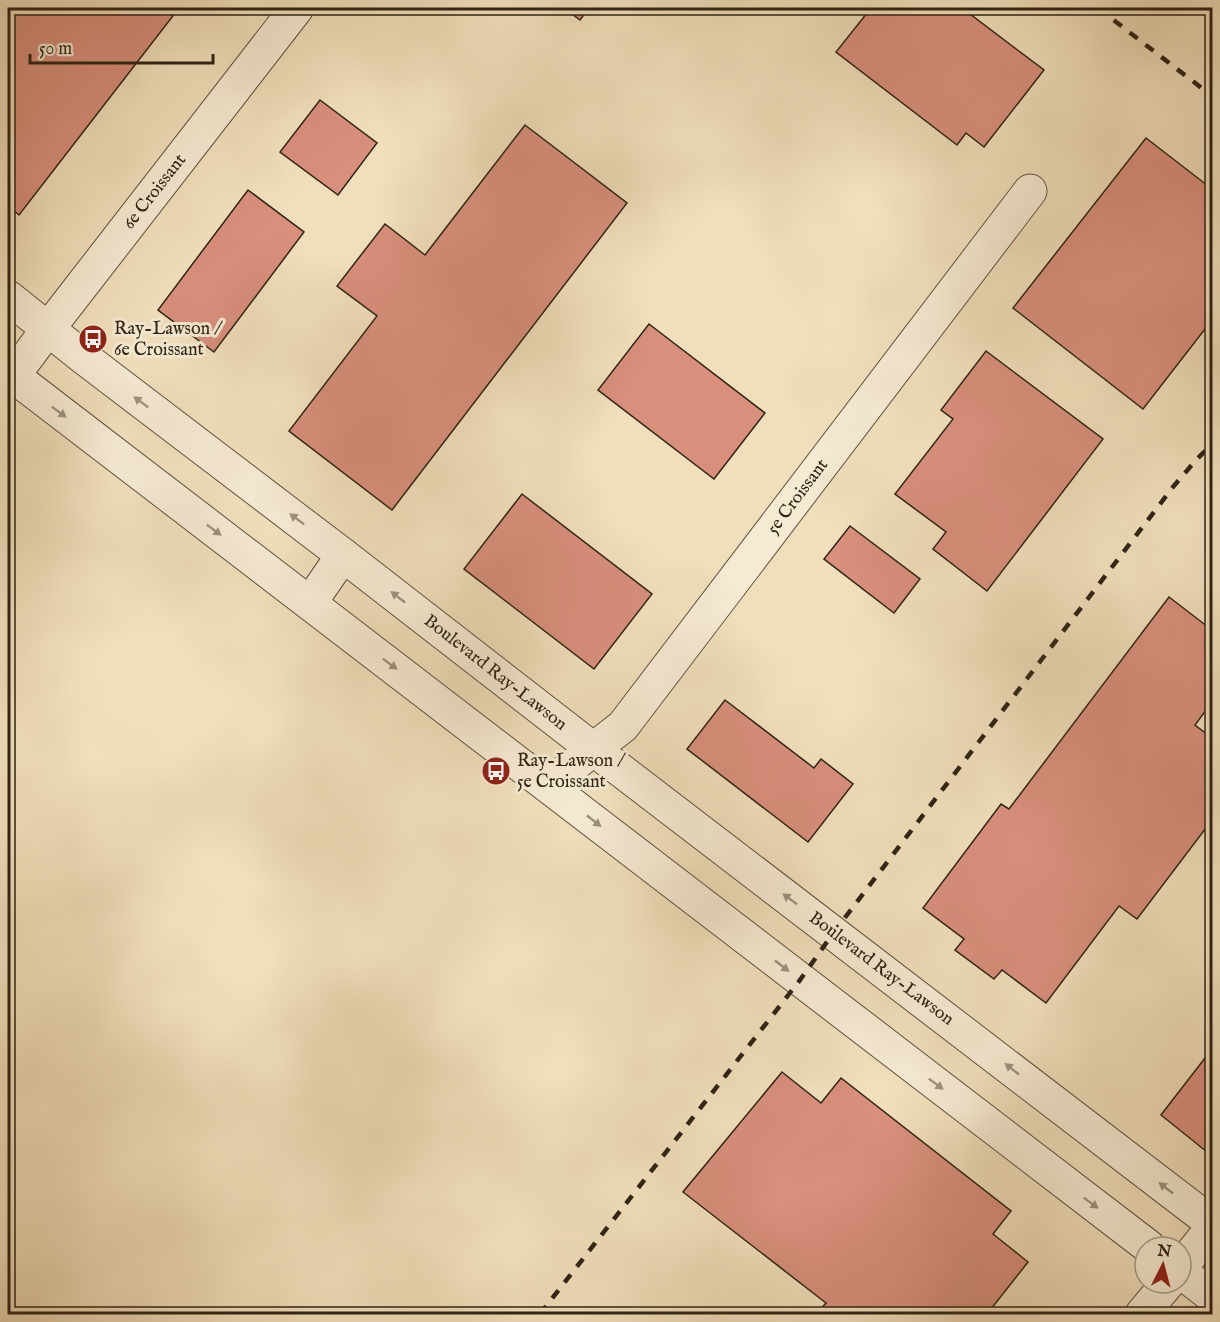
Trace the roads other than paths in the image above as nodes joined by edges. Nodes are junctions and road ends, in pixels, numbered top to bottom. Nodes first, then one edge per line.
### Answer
1 (297, 8) edge
2 (1030, 191) dead end
3 (8, 297) edge
4 (48, 329) junction
5 (10, 374) edge
6 (343, 555) junction
7 (310, 603) junction
8 (593, 749) junction
9 (548, 785) junction
10 (1212, 1226) edge
11 (1133, 1235) edge
12 (1193, 1251) edge
13 (1193, 1281) edge
14 (1158, 1295) edge
15 (1212, 1296) edge
16 (1142, 1314) edge

1 - 4 street, 6e Croissant
2 - 8 street, 5e Croissant
3 - 4 street, Boulevard Ray-Lawson
4 - 5 street, 6e Croissant
6 -> 4 street, Boulevard Ray-Lawson
5 -> 7 street
6 - 7 street
8 -> 6 street, Boulevard Ray-Lawson
7 -> 9 street
8 - 9 street, 5e Croissant
10 -> 8 street, Boulevard Ray-Lawson
9 -> 11 street
10 - 12 street
13 - 15 street
14 - 16 street

